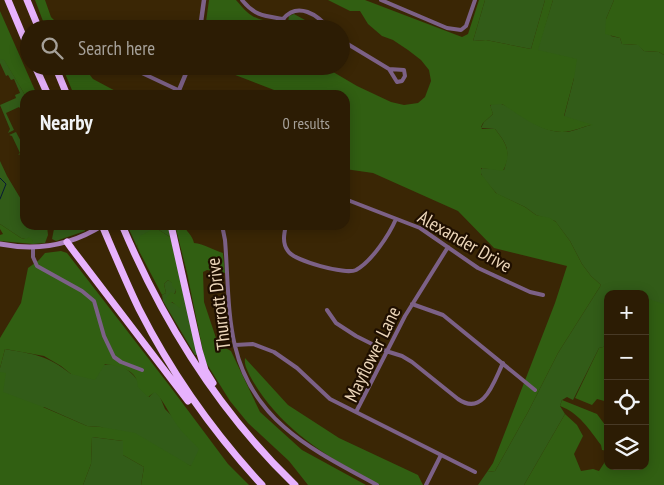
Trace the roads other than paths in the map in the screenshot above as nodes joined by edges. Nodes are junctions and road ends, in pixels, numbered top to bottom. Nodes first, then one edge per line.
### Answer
1 (8, 0) edge
2 (27, 0) edge
3 (204, 0) edge
4 (242, 0) edge
5 (381, 0) edge
6 (475, 0) edge
7 (283, 19) joint
8 (35, 20) edge
9 (201, 20) edge
10 (321, 20) edge
11 (20, 29) edge
12 (350, 45) edge
13 (389, 69) junction
14 (40, 75) edge
15 (59, 75) edge
16 (144, 75) edge
17 (185, 75) edge
18 (46, 90) edge
19 (65, 90) edge
20 (172, 90) edge
21 (179, 90) edge
22 (350, 201) edge
23 (396, 219) junction
24 (97, 230) edge
25 (104, 230) edge
26 (124, 230) edge
27 (172, 230) edge
28 (223, 230) edge
29 (285, 230) edge
30 (68, 242) junction
31 (0, 244) edge
32 (32, 247) junction
33 (448, 248) junction
34 (543, 295) dead end
35 (412, 304) junction
36 (326, 310) dead end
37 (235, 345) junction
38 (386, 351) junction
39 (503, 363) junction
40 (142, 370) dead end
41 (535, 390) dead end
42 (224, 406) junction
43 (356, 412) junction
44 (210, 424) junction
45 (441, 455) junction
46 (475, 472) dead end
47 (262, 485) edge
48 (295, 485) edge
49 (377, 485) edge
50 (426, 485) edge

1 - 11 highway
2 - 8 highway
3 - 9 street
4 - 7 street
5 - 6 street
7 - 10 street
12 - 13 street
13 - 13 street
14 - 18 highway
15 - 19 highway
16 - 20 street
17 - 21 street
22 - 23 street, Alexander Drive
23 - 29 street
23 - 33 street, Alexander Drive
24 - 30 main road
25 - 44 highway
26 - 42 highway
27 - 42 highway
28 - 37 street, Thurrott Drive
30 - 32 main road
30 - 44 highway
31 - 32 main road
32 - 40 street
33 - 34 street, Alexander Drive
33 - 35 street, Mayflower Lane
35 - 38 street, Mayflower Lane
35 - 39 street
36 - 38 street
37 - 43 street
37 - 49 street, Thurrott Drive
38 - 39 street
38 - 43 street, Mayflower Lane
39 - 41 street
42 - 48 highway
43 - 45 street, Mayflower Lane
44 - 47 highway
45 - 46 street, Mayflower Lane
45 - 50 street

